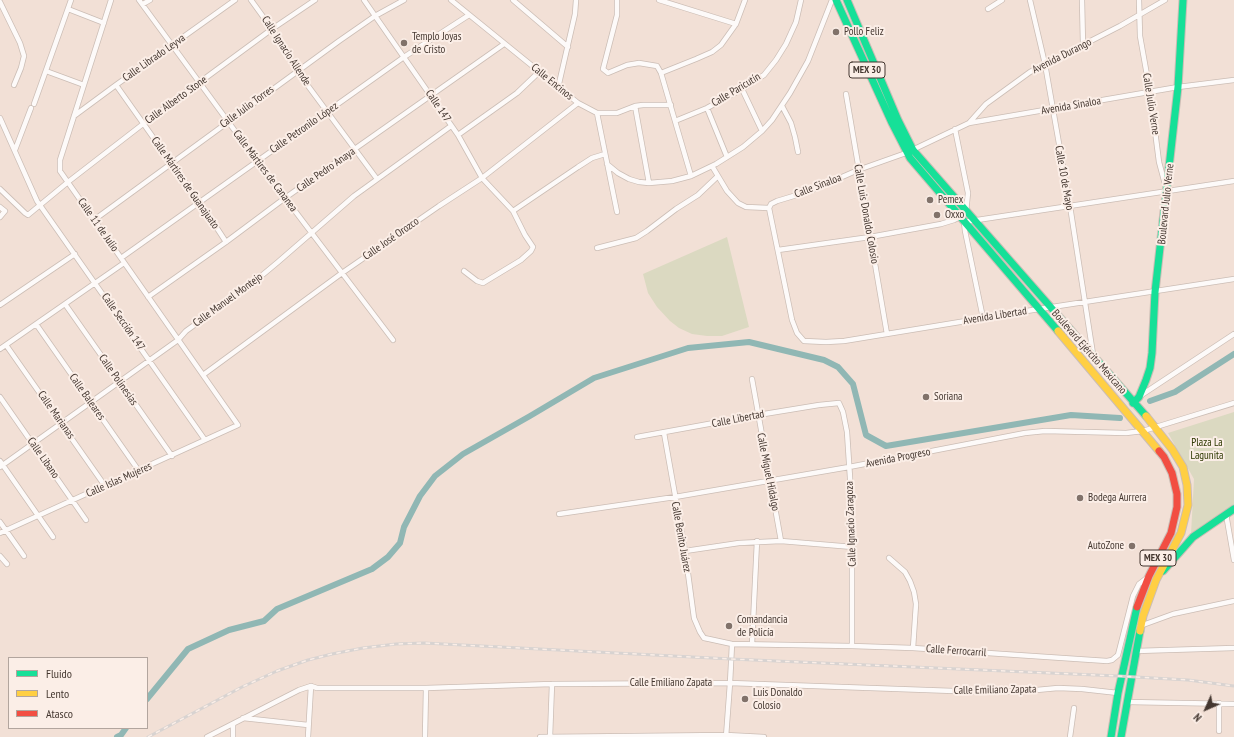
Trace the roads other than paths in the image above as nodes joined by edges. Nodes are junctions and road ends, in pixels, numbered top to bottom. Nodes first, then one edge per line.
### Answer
1 (71, 0) edge
2 (111, 0) edge
3 (139, 0) edge
4 (150, 0) edge
5 (235, 0) edge
6 (251, 0) edge
7 (315, 0) edge
8 (364, 0) edge
9 (404, 0) edge
10 (451, 0) edge
11 (513, 0) edge
12 (572, 0) edge
13 (617, 0) edge
14 (659, 0) edge
15 (746, 0) edge
16 (801, 0) edge
17 (832, 0) edge
18 (836, 0) edge
19 (847, 0) edge
20 (1002, 0) edge
21 (1030, 0) edge
22 (1082, 0) edge
23 (1139, 0) edge
24 (1165, 0) edge
25 (1183, 0) edge
26 (0, 2) edge
27 (576, 2) edge
28 (143, 4) junction
29 (68, 9) junction
30 (988, 9) dead end
31 (469, 15) junction
32 (375, 16) junction
33 (1139, 16) junction
34 (104, 23) junction
35 (736, 24) junction
36 (272, 29) junction
37 (504, 44) junction
38 (173, 45) junction
39 (1083, 45) junction
40 (568, 47) junction
41 (404, 57) junction
42 (1045, 64) junction
43 (46, 71) junction
44 (297, 72) junction
45 (539, 72) junction
46 (661, 73) junction
47 (1234, 80) edge
48 (200, 82) junction
49 (84, 84) junction
50 (14, 85) dead end
51 (116, 85) junction
52 (1178, 87) junction
53 (558, 88) junction
54 (742, 89) junction
55 (1150, 92) junction
56 (846, 94) dead end
57 (430, 96) junction
58 (578, 103) junction
59 (671, 105) junction
60 (635, 106) junction
61 (782, 106) junction
62 (707, 108) junction
63 (1052, 109) junction
64 (327, 111) junction
65 (597, 113) junction
66 (74, 116) junction
67 (0, 118) edge
68 (228, 121) junction
69 (676, 121) junction
70 (969, 123) junction
71 (142, 124) junction
72 (451, 126) junction
73 (955, 129) junction
74 (762, 131) junction
75 (458, 135) junction
76 (355, 149) junction
77 (15, 150) junction
78 (910, 151) junction
79 (798, 152) dead end
80 (605, 154) junction
81 (727, 157) junction
82 (257, 161) junction
83 (171, 164) junction
84 (607, 164) junction
85 (712, 166) junction
86 (858, 170) junction
87 (691, 176) junction
88 (718, 176) junction
89 (482, 178) junction
90 (377, 179) junction
91 (1234, 181) edge
92 (68, 182) junction
93 (649, 183) junction
94 (0, 189) edge
95 (1167, 192) junction
96 (285, 198) junction
97 (199, 203) junction
98 (40, 205) junction
99 (1070, 206) junction
100 (0, 207) edge
101 (769, 208) junction
102 (513, 211) junction
103 (617, 212) dead end
104 (966, 212) junction
105 (0, 217) edge
106 (94, 220) junction
107 (962, 220) junction
108 (975, 221) junction
109 (312, 234) junction
110 (870, 237) junction
111 (226, 242) junction
112 (597, 248) dead end
113 (778, 250) junction
114 (75, 254) junction
115 (123, 260) junction
116 (464, 271) dead end
117 (342, 273) junction
118 (1234, 279) edge
119 (95, 283) junction
120 (1155, 292) junction
121 (148, 297) junction
122 (1085, 302) junction
123 (65, 304) junction
124 (0, 305) edge
125 (1050, 307) junction
126 (1039, 309) junction
127 (984, 318) junction
128 (36, 324) junction
129 (886, 334) junction
130 (1234, 334) edge
131 (178, 340) junction
132 (393, 340) dead end
133 (6, 345) junction
134 (0, 349) edge
135 (1094, 358) junction
136 (150, 360) junction
137 (203, 375) junction
138 (752, 379) dead end
139 (120, 382) junction
140 (0, 397) edge
141 (1139, 397) junction
142 (91, 402) junction
143 (839, 403) joint
144 (1234, 403) edge
145 (1135, 405) junction
146 (758, 415) junction
147 (62, 423) junction
148 (238, 425) joint
149 (1153, 425) junction
150 (1141, 429) junction
151 (664, 433) junction
152 (638, 437) dead end
153 (206, 440) junction
154 (33, 444) junction
155 (172, 456) junction
156 (1, 464) edge
157 (849, 467) junction
158 (139, 471) junction
159 (771, 480) junction
160 (105, 486) junction
161 (675, 497) junction
162 (73, 500) junction
163 (1234, 509) edge
164 (559, 514) dead end
165 (1226, 514) junction
166 (39, 516) junction
167 (86, 520) dead end
168 (0, 522) edge
169 (6, 531) junction
170 (0, 533) edge
171 (53, 537) dead end
172 (781, 541) junction
173 (757, 542) junction
174 (853, 547) junction
175 (685, 551) junction
176 (0, 556) edge
177 (24, 556) dead end
178 (889, 558) dead end
179 (1234, 560) edge
180 (7, 564) dead end
181 (1153, 578) junction
182 (1234, 601) edge
183 (1140, 626) junction
184 (704, 638) joint
185 (732, 644) junction
186 (752, 644) junction
187 (852, 646) junction
188 (913, 648) junction
189 (1234, 648) edge
190 (1136, 651) junction
191 (730, 683) junction
192 (552, 684) junction
193 (311, 686) junction
194 (426, 688) junction
195 (1118, 693) junction
196 (1128, 702) junction
197 (1220, 704) junction
198 (1234, 704) edge
199 (1074, 708) dead end
200 (243, 718) junction
201 (233, 724) junction
202 (308, 725) junction
203 (1219, 731) dead end
204 (726, 736) edge
205 (207, 737) edge
206 (233, 737) edge
207 (308, 737) edge
208 (425, 737) edge
209 (540, 737) edge
210 (550, 737) edge
211 (764, 737) edge
212 (1070, 737) edge
213 (1111, 737) edge
214 (1121, 737) edge

1 - 29 street
2 - 34 street, Calle 11 de Julio
3 - 28 street, Calle Mártires de Cananea
4 - 28 street
5 - 38 street, Calle Librado Leyva
6 - 36 street, Calle Ignacio Allende
7 - 36 street, Calle Alberto Stone
8 - 32 street, Calle 147
9 - 32 street, Calle Julio Torres
10 - 31 street, Calle Encinos
11 - 40 street
12 - 27 street
13 - 46 street
14 - 35 street
15 - 35 street
16 - 54 street, Calle Paricutín
17 - 61 street
18 - 78 main road, Boulevard Ejército Mexicano / MEX 30
19 - 78 main road, Boulevard Ejército Mexicano / MEX 30
20 - 30 street
21 - 42 street, Calle 10 de Mayo
22 - 39 street
23 - 33 street, Calle Julio Verne
24 - 33 street, Avenida Durango
25 - 52 main road, Boulevard Julio Verne
26 - 50 street
27 - 40 street
28 - 38 street, Calle Mártires de Cananea
29 - 34 street
29 - 43 street
31 - 37 street, Calle Encinos
31 - 41 street, Calle Petronilo López
32 - 41 street, Calle 147
32 - 44 street, Calle Julio Torres
33 - 39 street, Avenida Durango
33 - 55 street, Calle Julio Verne
34 - 49 street, Calle 11 de Julio
35 - 46 street
36 - 44 street, Calle Ignacio Allende
36 - 48 street, Calle Alberto Stone
37 - 45 street, Calle Encinos
37 - 57 street, Calle Pedro Anaya
38 - 48 street, Calle Mártires de Cananea
38 - 51 street, Calle Librado Leyva
39 - 42 street, Avenida Durango
40 - 53 street
41 - 57 street, Calle 147
41 - 64 street, Calle Petronilo López
42 - 63 street, Calle 10 de Mayo
42 - 70 street, Avenida Durango
43 - 49 street
43 - 77 street
44 - 64 street, Calle Ignacio Allende
44 - 68 street, Calle Julio Torres
45 - 53 street, Calle Encinos
45 - 75 street
46 - 59 street
47 - 52 street, Avenida Sinaloa
48 - 68 street, Calle Mártires de Cananea
48 - 71 street, Calle Alberto Stone
49 - 66 street, Calle 11 de Julio
51 - 66 street, Calle Librado Leyva
51 - 71 street, Calle Mártires de Guanajuato
52 - 55 street, Avenida Sinaloa
52 - 95 main road, Boulevard Julio Verne
53 - 58 street, Calle Encinos
54 - 62 street, Calle Paricutín
54 - 74 street
55 - 63 street, Avenida Sinaloa
55 - 95 street, Calle Julio Verne
56 - 86 street, Calle Luis Donaldo Colosio
57 - 72 street, Calle 147
57 - 76 street, Calle Pedro Anaya
58 - 65 street, Calle Encinos
58 - 89 street, Calle José Orozco
59 - 60 street, Calle Encinos
59 - 69 street
60 - 65 street, Calle Encinos
60 - 93 street
61 - 74 street
61 - 79 street
62 - 69 street, Calle Paricutín
62 - 81 street
63 - 70 street, Avenida Sinaloa
63 - 99 street, Calle 10 de Mayo
64 - 76 street, Calle Ignacio Allende
64 - 82 street, Calle Petronilo López
65 - 80 street
66 - 92 street, Calle 11 de Julio
67 - 77 street, Calle Sección 147
68 - 82 street, Calle Mártires de Cananea
68 - 83 street, Calle Julio Torres
69 - 87 street
70 - 73 street, Avenida Sinaloa
71 - 83 street, Calle Mártires de Guanajuato
71 - 92 street, Calle Alberto Stone
72 - 75 street, Calle 147
72 - 90 street, Calle Manuel Montejo
73 - 78 street, Avenida Sinaloa
73 - 104 street
74 - 81 street
75 - 89 street, Calle 147
76 - 90 street, Calle Ignacio Allende
76 - 96 street, Calle Pedro Anaya
77 - 98 street, Calle Sección 147
78 - 86 street, Calle Sinaloa
78 - 104 main road, Boulevard Ejército Mexicano / MEX 30
78 - 107 main road, Boulevard Ejército Mexicano / MEX 30
80 - 84 street
80 - 102 street
81 - 85 street
82 - 96 street, Calle Mártires de Cananea
82 - 97 street, Calle Petronilo López
83 - 97 street, Calle Mártires de Guanajuato
83 - 106 street, Calle Julio Torres
84 - 93 street
84 - 103 street
85 - 87 street
85 - 88 street
86 - 101 street, Calle Sinaloa
86 - 110 street, Calle Luis Donaldo Colosio
87 - 93 street
88 - 101 street
88 - 112 street
89 - 102 street, Calle 147
89 - 117 street, Calle José Orozco
90 - 109 street, Calle Manuel Montejo
91 - 95 street
92 - 98 street, Calle Alberto Stone
92 - 106 street, Calle 11 de Julio
94 - 98 street, Calle Alberto Stone
95 - 99 street
95 - 120 main road, Boulevard Julio Verne
96 - 109 street, Calle Mártires de Cananea
96 - 111 street, Calle Pedro Anaya
97 - 111 street, Calle Mártires de Guanajuato
97 - 115 street, Calle Petronilo López
98 - 114 street, Calle Sección 147
99 - 108 street
99 - 122 street, Calle 10 de Mayo
100 - 105 street
101 - 113 street
102 - 116 street, Calle 147
104 - 107 street
104 - 108 main road, Boulevard Ejército Mexicano / MEX 30
106 - 115 street, Calle 11 de Julio
107 - 108 street
107 - 110 street
107 - 126 main road, Boulevard Ejército Mexicano / MEX 30
107 - 127 street
108 - 125 main road, Boulevard Ejército Mexicano / MEX 30
109 - 117 street, Calle Mártires de Cananea
109 - 131 street, Calle Manuel Montejo
110 - 113 street
110 - 129 street, Calle Luis Donaldo Colosio
111 - 121 street, Calle Pedro Anaya
113 - 129 street, Avenida Libertad
114 - 119 street, Calle Sección 147
114 - 124 street
115 - 119 street, Calle Petronilo López
115 - 121 street, Calle 11 de Julio
117 - 132 street, Calle Mártires de Cananea
117 - 137 street, Calle José Orozco
118 - 120 street, Avenida Libertad
119 - 123 street, Calle Petronilo López
119 - 136 street, Calle Sección 147
120 - 122 street, Avenida Libertad
120 - 141 main road, Boulevard Julio Verne
121 - 131 street, Calle 11 de Julio
122 - 125 street, Avenida Libertad
122 - 135 street, Calle 10 de Mayo
123 - 128 street, Calle Petronilo López
123 - 139 street, Calle Polinesias
125 - 126 street, Avenida Libertad
125 - 135 main road, Boulevard Ejército Mexicano / MEX 30
126 - 127 street, Avenida Libertad
126 - 150 main road, Boulevard Ejército Mexicano / MEX 30
127 - 129 street, Avenida Libertad
128 - 133 street, Calle Petronilo López
128 - 142 street, Calle Baleares
130 - 141 street
131 - 136 street, Calle Manuel Montejo
131 - 137 street, Calle 11 de Julio
133 - 134 street, Calle Petronilo López
133 - 147 street, Calle Marianas
135 - 145 main road, Boulevard Ejército Mexicano / MEX 30
136 - 139 street, Calle Manuel Montejo
136 - 153 street, Calle Sección 147
137 - 148 street, Calle 11 de Julio
138 - 146 street, Calle Miguel Hidalgo
139 - 142 street, Calle Manuel Montejo
139 - 155 street, Calle Polinesias
140 - 154 street, Calle Libano
141 - 145 main road, Boulevard Julio Verne
142 - 147 street, Calle Manuel Montejo
142 - 158 street, Calle Baleares
143 - 146 street, Calle Libertad
143 - 157 street, Calle Ignacio Zaragoza
144 - 149 street, Avenida Progreso
145 - 149 main road, Boulevard Ejército Mexicano / MEX 30
146 - 151 street, Calle Libertad
146 - 159 street, Calle Miguel Hidalgo
147 - 154 street, Calle Manuel Montejo
147 - 160 street, Calle Marianas
148 - 153 street, Calle Islas Mujeres
149 - 150 street, Avenida Progreso
149 - 181 main road, Boulevard Ejército Mexicano / MEX 30
150 - 157 street, Avenida Progreso
150 - 181 main road, Boulevard Ejército Mexicano / MEX 30
151 - 152 street, Calle Libertad
151 - 161 street, Calle Benito Juárez
153 - 155 street, Calle Islas Mujeres
154 - 156 street, Calle Manuel Montejo
154 - 162 street, Calle Libano
155 - 158 street, Calle Islas Mujeres
156 - 166 street
157 - 159 street, Avenida Progreso
157 - 174 street, Calle Ignacio Zaragoza
158 - 160 street, Calle Islas Mujeres
159 - 161 street, Avenida Progreso
159 - 172 street, Calle Miguel Hidalgo
160 - 162 street, Calle Islas Mujeres
161 - 164 street, Avenida Progreso
161 - 175 street, Calle Benito Juárez
162 - 166 street, Calle Islas Mujeres
162 - 167 street, Calle Libano
163 - 165 main road
165 - 179 street
165 - 181 main road
166 - 169 street, Calle Islas Mujeres
166 - 171 street
168 - 169 street
169 - 170 street, Calle Islas Mujeres
169 - 177 street
172 - 173 street
172 - 174 street
173 - 175 street
173 - 186 street
174 - 187 street, Calle Ignacio Zaragoza
175 - 184 street, Calle Benito Juárez
176 - 180 street
178 - 188 street
181 - 183 main road, Boulevard Ejército Mexicano / MEX 30
181 - 188 street, Calle Ferrocarril
181 - 195 main road, Boulevard Ejército Mexicano / MEX 30
182 - 183 street
183 - 190 main road, Boulevard Ejército Mexicano / MEX 30
184 - 185 street, Calle Ferrocarril
185 - 186 street, Calle Ferrocarril
185 - 191 street
186 - 187 street, Calle Ferrocarril
187 - 188 street, Calle Ferrocarril
189 - 190 street
190 - 196 main road, Boulevard Ejército Mexicano / MEX 30
191 - 192 street, Calle Emiliano Zapata
191 - 195 street, Calle Emiliano Zapata
191 - 204 street
192 - 194 street, Calle Emiliano Zapata
192 - 210 street
193 - 194 street, Calle Emiliano Zapata
193 - 200 street, Calle Emiliano Zapata
193 - 202 street
194 - 208 street
195 - 213 main road, Boulevard Ejército Mexicano / MEX 30
196 - 197 street
196 - 214 main road, Boulevard Ejército Mexicano / MEX 30
197 - 198 street
197 - 203 street
199 - 212 street
200 - 201 street, Calle Emiliano Zapata
200 - 202 street
201 - 205 street, Calle Emiliano Zapata
201 - 206 street
202 - 207 street
204 - 210 street
204 - 211 street
209 - 210 street

